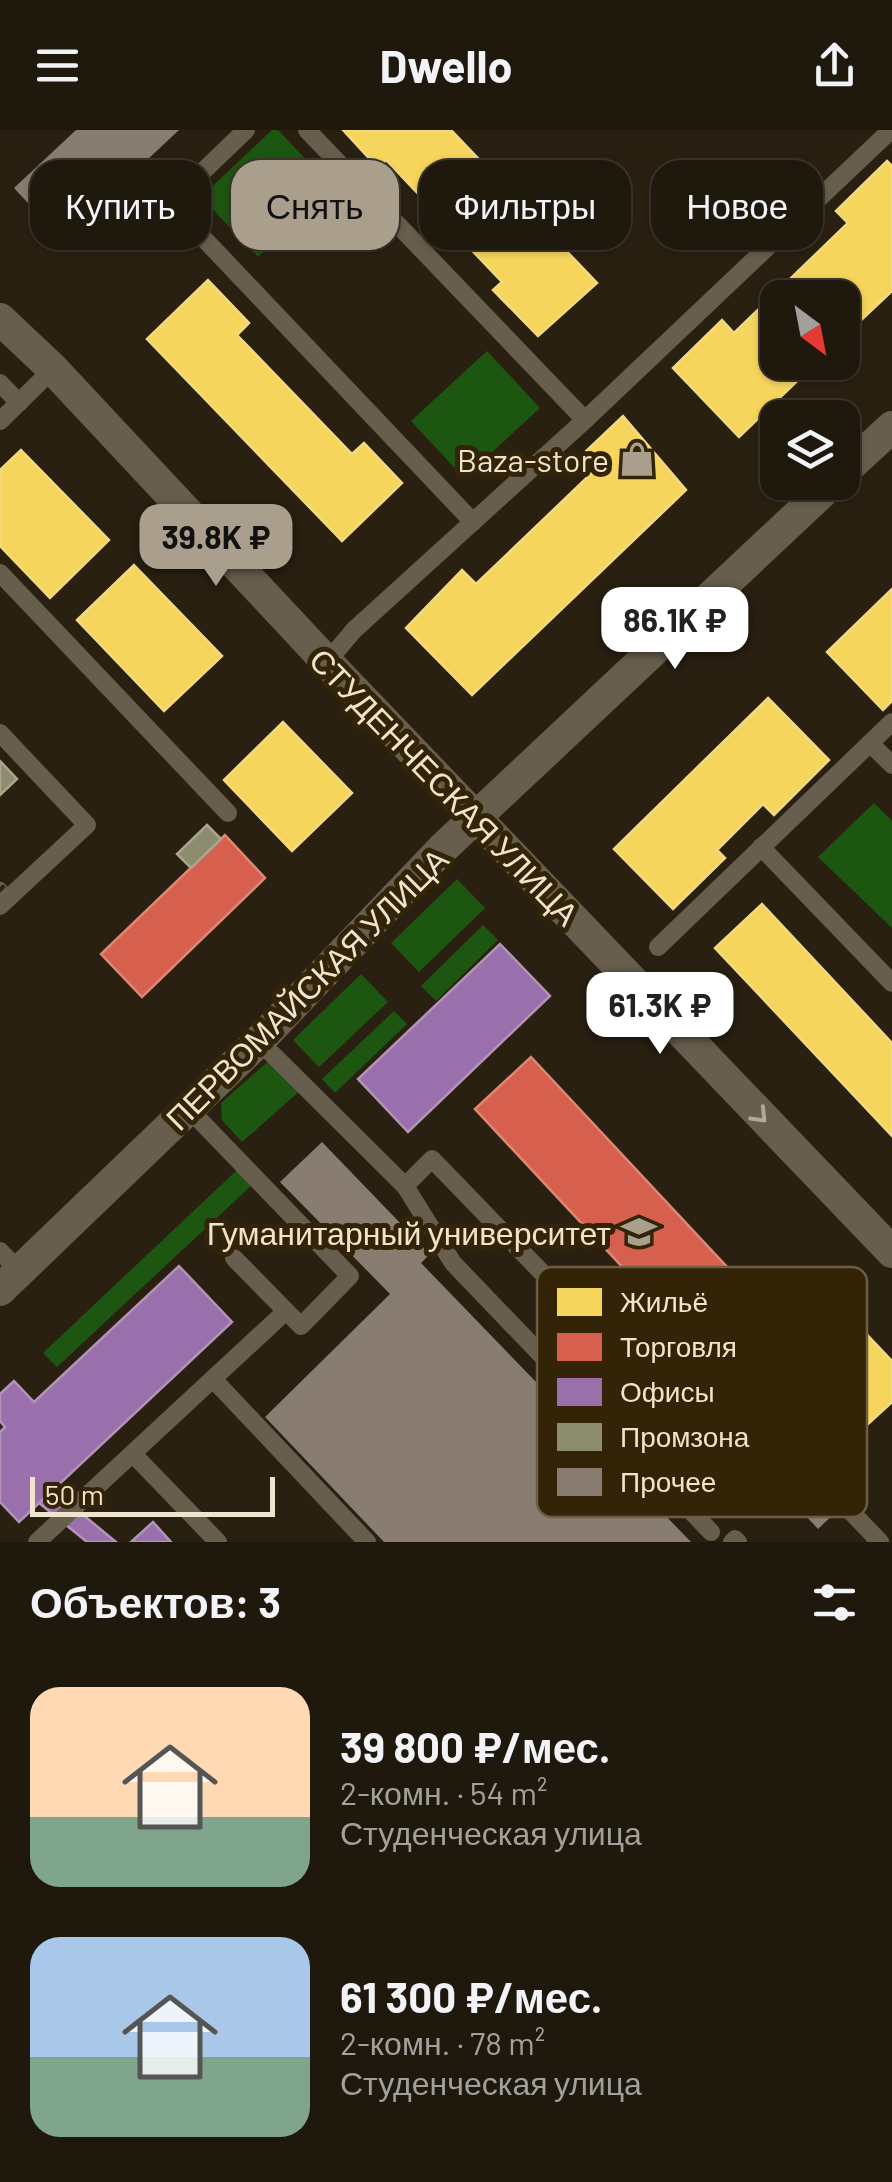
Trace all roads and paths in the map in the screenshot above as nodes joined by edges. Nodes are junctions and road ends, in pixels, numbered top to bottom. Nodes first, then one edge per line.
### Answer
1 (246, 130) edge
2 (307, 130) edge
3 (891, 130) edge
4 (0, 318) edge
5 (53, 370) junction
6 (0, 383) edge
7 (19, 403) junction
8 (0, 420) edge
9 (584, 420) junction
10 (892, 427) edge
11 (860, 456) edge
12 (814, 500) edge
13 (473, 522) junction
14 (0, 573) edge
15 (327, 662) junction
16 (892, 722) edge
17 (0, 733) edge
18 (870, 743) junction
19 (892, 766) edge
20 (228, 813) dead end
21 (475, 818) junction
22 (761, 847) junction
23 (0, 906) edge
24 (658, 946) dead end
25 (892, 982) edge
26 (259, 1041) junction
27 (189, 1108) junction
28 (405, 1186) junction
29 (892, 1252) edge
30 (234, 1258) dead end
31 (537, 1267) edge
32 (6, 1271) edge
33 (286, 1312) junction
34 (537, 1351) edge
35 (213, 1379) junction
36 (132, 1454) junction
37 (697, 1517) edge
38 (856, 1517) edge
39 (711, 1532) dead end
40 (37, 1542) edge
41 (218, 1542) edge
42 (367, 1542) edge
43 (880, 1542) edge

1 - 13 lane
2 - 9 lane
3 - 9 lane
4 - 5 street, СТУДЕНЧЕСКАЯ УЛИЦА
5 - 7 lane
5 - 15 street, СТУДЕНЧЕСКАЯ УЛИЦА
6 - 7 lane
7 - 8 lane
9 - 13 lane
10 - 11 street
12 - 21 street, ПЕРВОМАЙСКАЯ УЛИЦА
13 - 15 lane
14 - 20 lane
15 - 21 street, СТУДЕНЧЕСКАЯ УЛИЦА
16 - 18 lane
17 - 23 lane
18 - 19 lane
18 - 22 lane
21 - 26 street, ПЕРВОМАЙСКАЯ УЛИЦА
21 -> 29 street, СТУДЕНЧЕСКАЯ УЛИЦА
22 - 24 lane
22 - 25 lane
26 - 27 street, ПЕРВОМАЙСКАЯ УЛИЦА
26 - 28 lane
27 - 32 street, ПЕРВОМАЙСКАЯ УЛИЦА
27 - 33 lane
28 - 31 lane
28 - 34 lane
30 - 33 lane
33 - 35 lane
35 - 36 lane
35 - 42 lane
36 - 40 lane
36 - 41 lane
37 - 39 lane
38 - 43 lane

